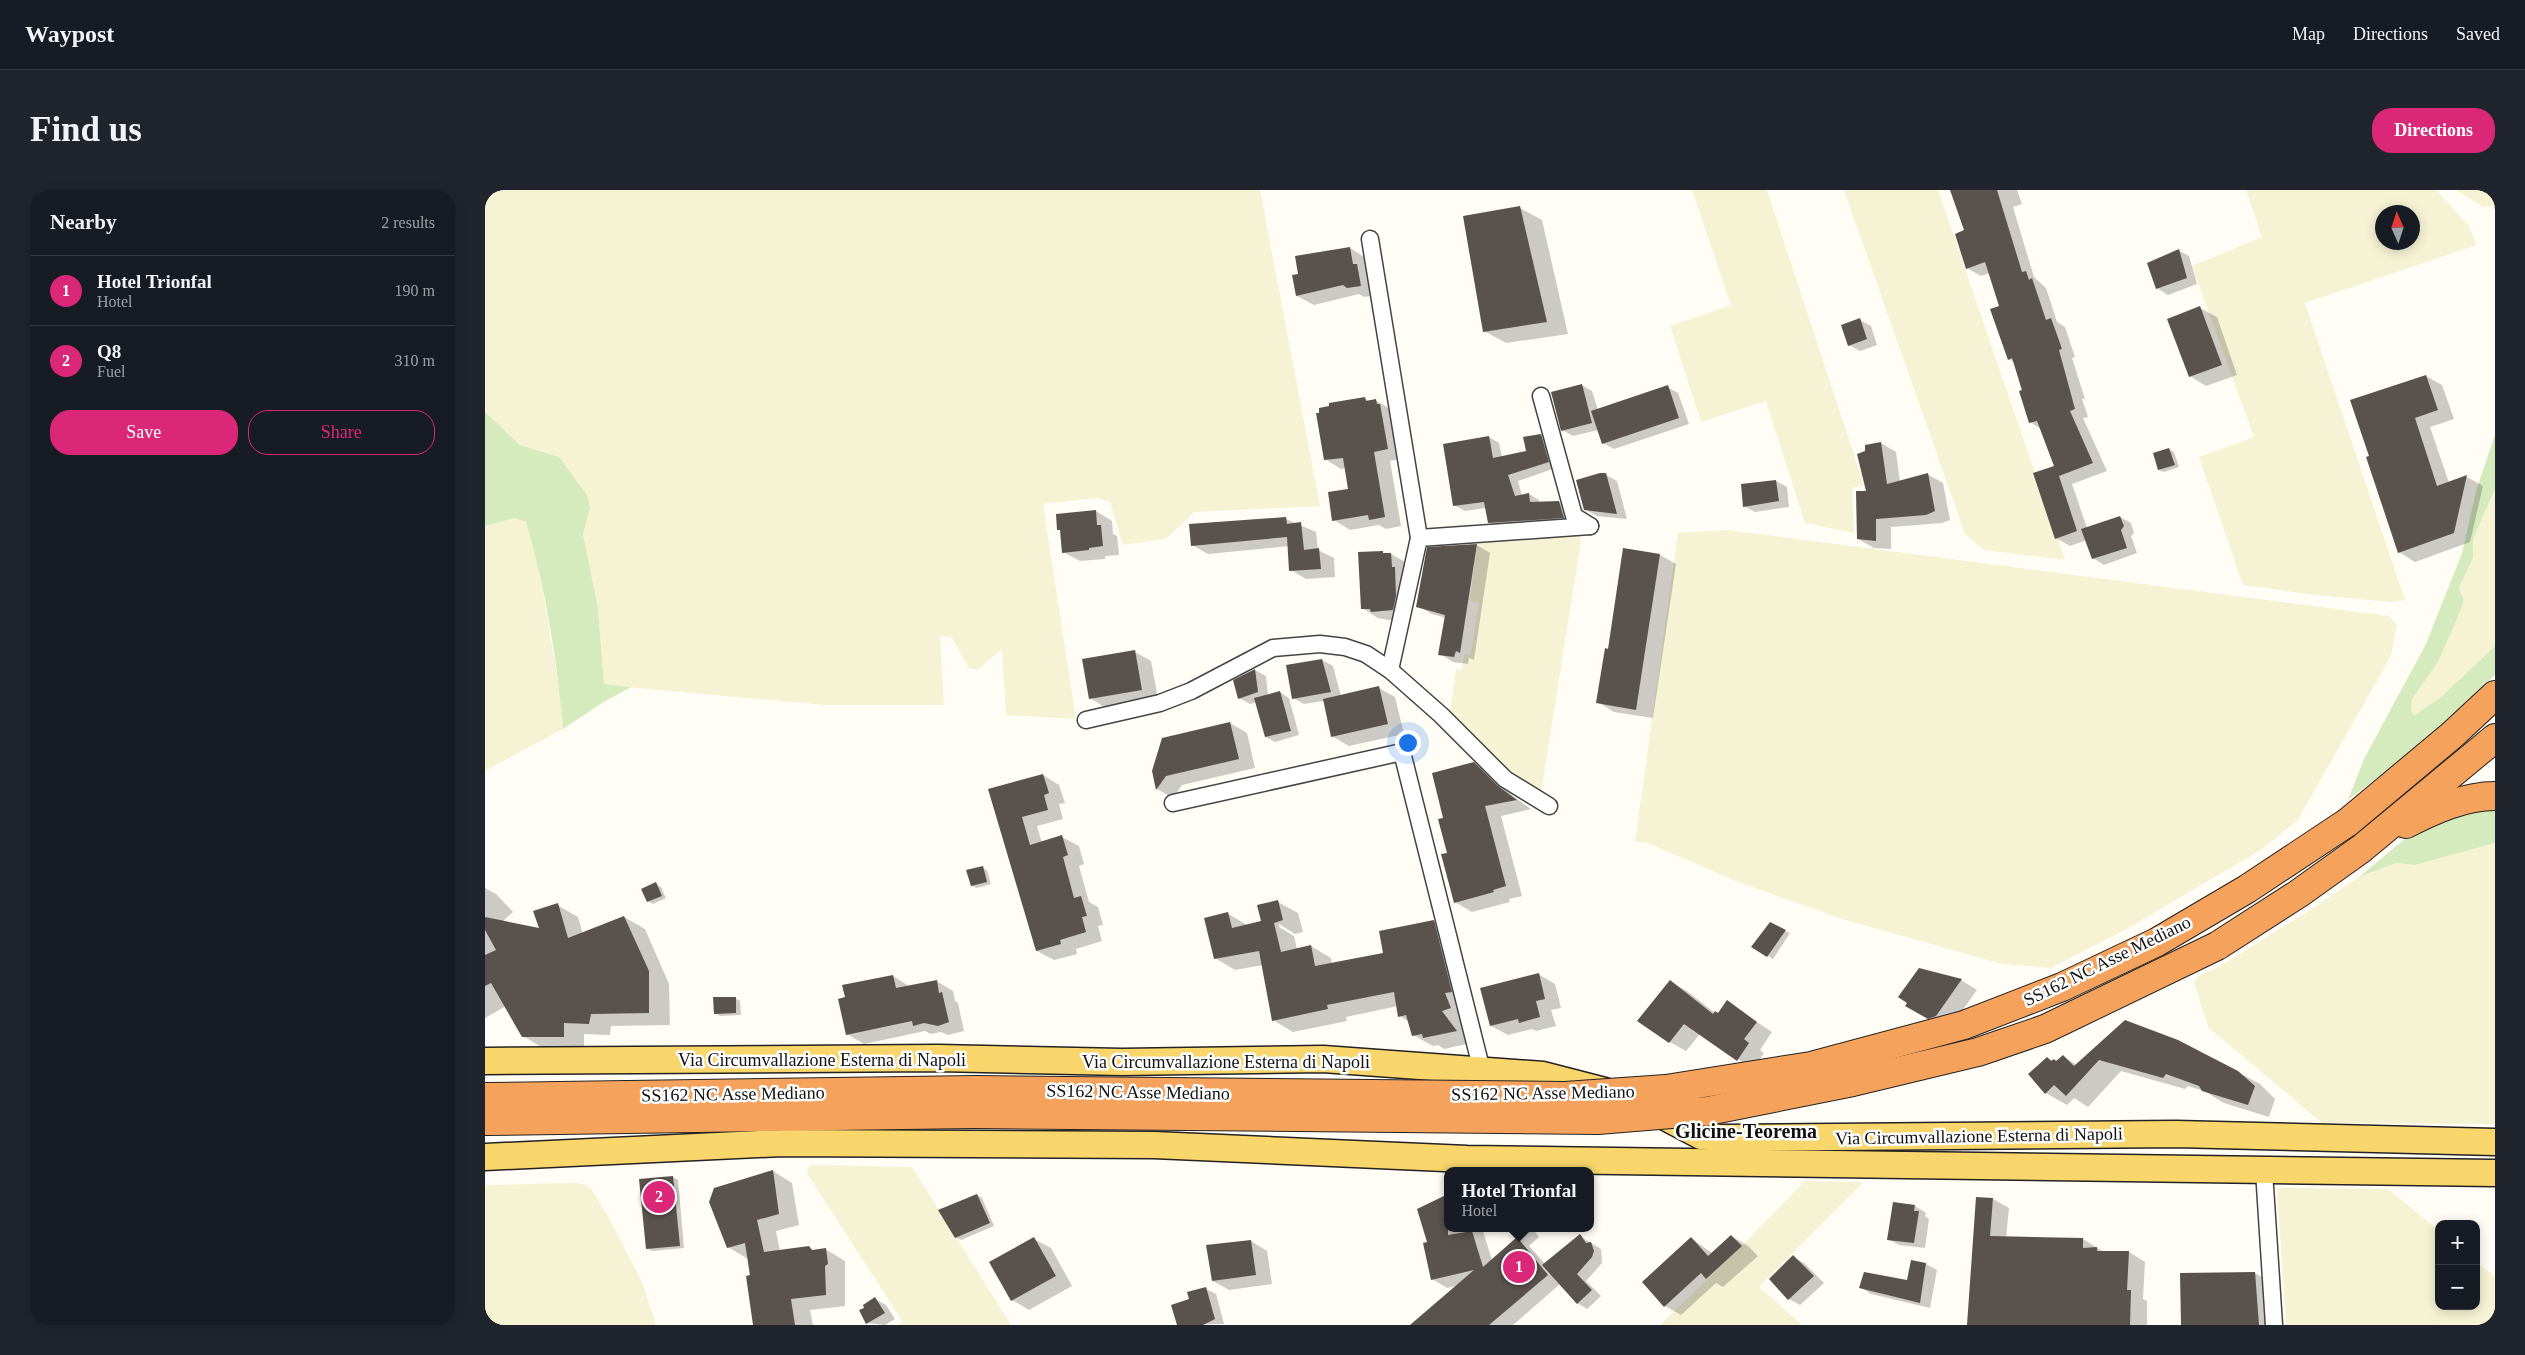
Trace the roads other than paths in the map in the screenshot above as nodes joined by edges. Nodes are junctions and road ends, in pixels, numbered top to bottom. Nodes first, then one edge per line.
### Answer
1 (1370, 239) dead end
2 (1541, 396) dead end
3 (1419, 538) junction
4 (1389, 670) junction
5 (2495, 695) edge
6 (1086, 720) dead end
7 (2495, 738) edge
8 (2495, 796) edge
9 (1173, 804) dead end
10 (1549, 806) dead end
11 (2361, 849) junction
12 (485, 1061) edge
13 (1483, 1071) junction
14 (485, 1097) edge
15 (975, 1102) junction
16 (491, 1121) edge
17 (2495, 1142) edge
18 (485, 1157) edge
19 (2265, 1171) junction
20 (2495, 1173) edge
21 (2274, 1325) edge

1 - 3 street
2 - 3 street
3 - 4 street
4 - 6 street
4 - 10 street
5 - 15 highway, SS162 NC Asse Mediano, bridge
7 - 11 highway, SS162 NC Asse Mediano
8 - 11 highway
9 - 13 street
11 - 15 highway, SS162 NC Asse Mediano, bridge
12 - 13 main road, Via Circumvallazione Esterna di Napoli
13 - 17 main road, Via Circumvallazione Esterna di Napoli
14 - 15 highway, SS162 NC Asse Mediano
15 - 16 highway, SS162 NC Asse Mediano
18 - 19 main road, Via Circumvallazione Esterna di Napoli
19 - 20 main road, Via Circumvallazione Esterna di Napoli
19 - 21 street

